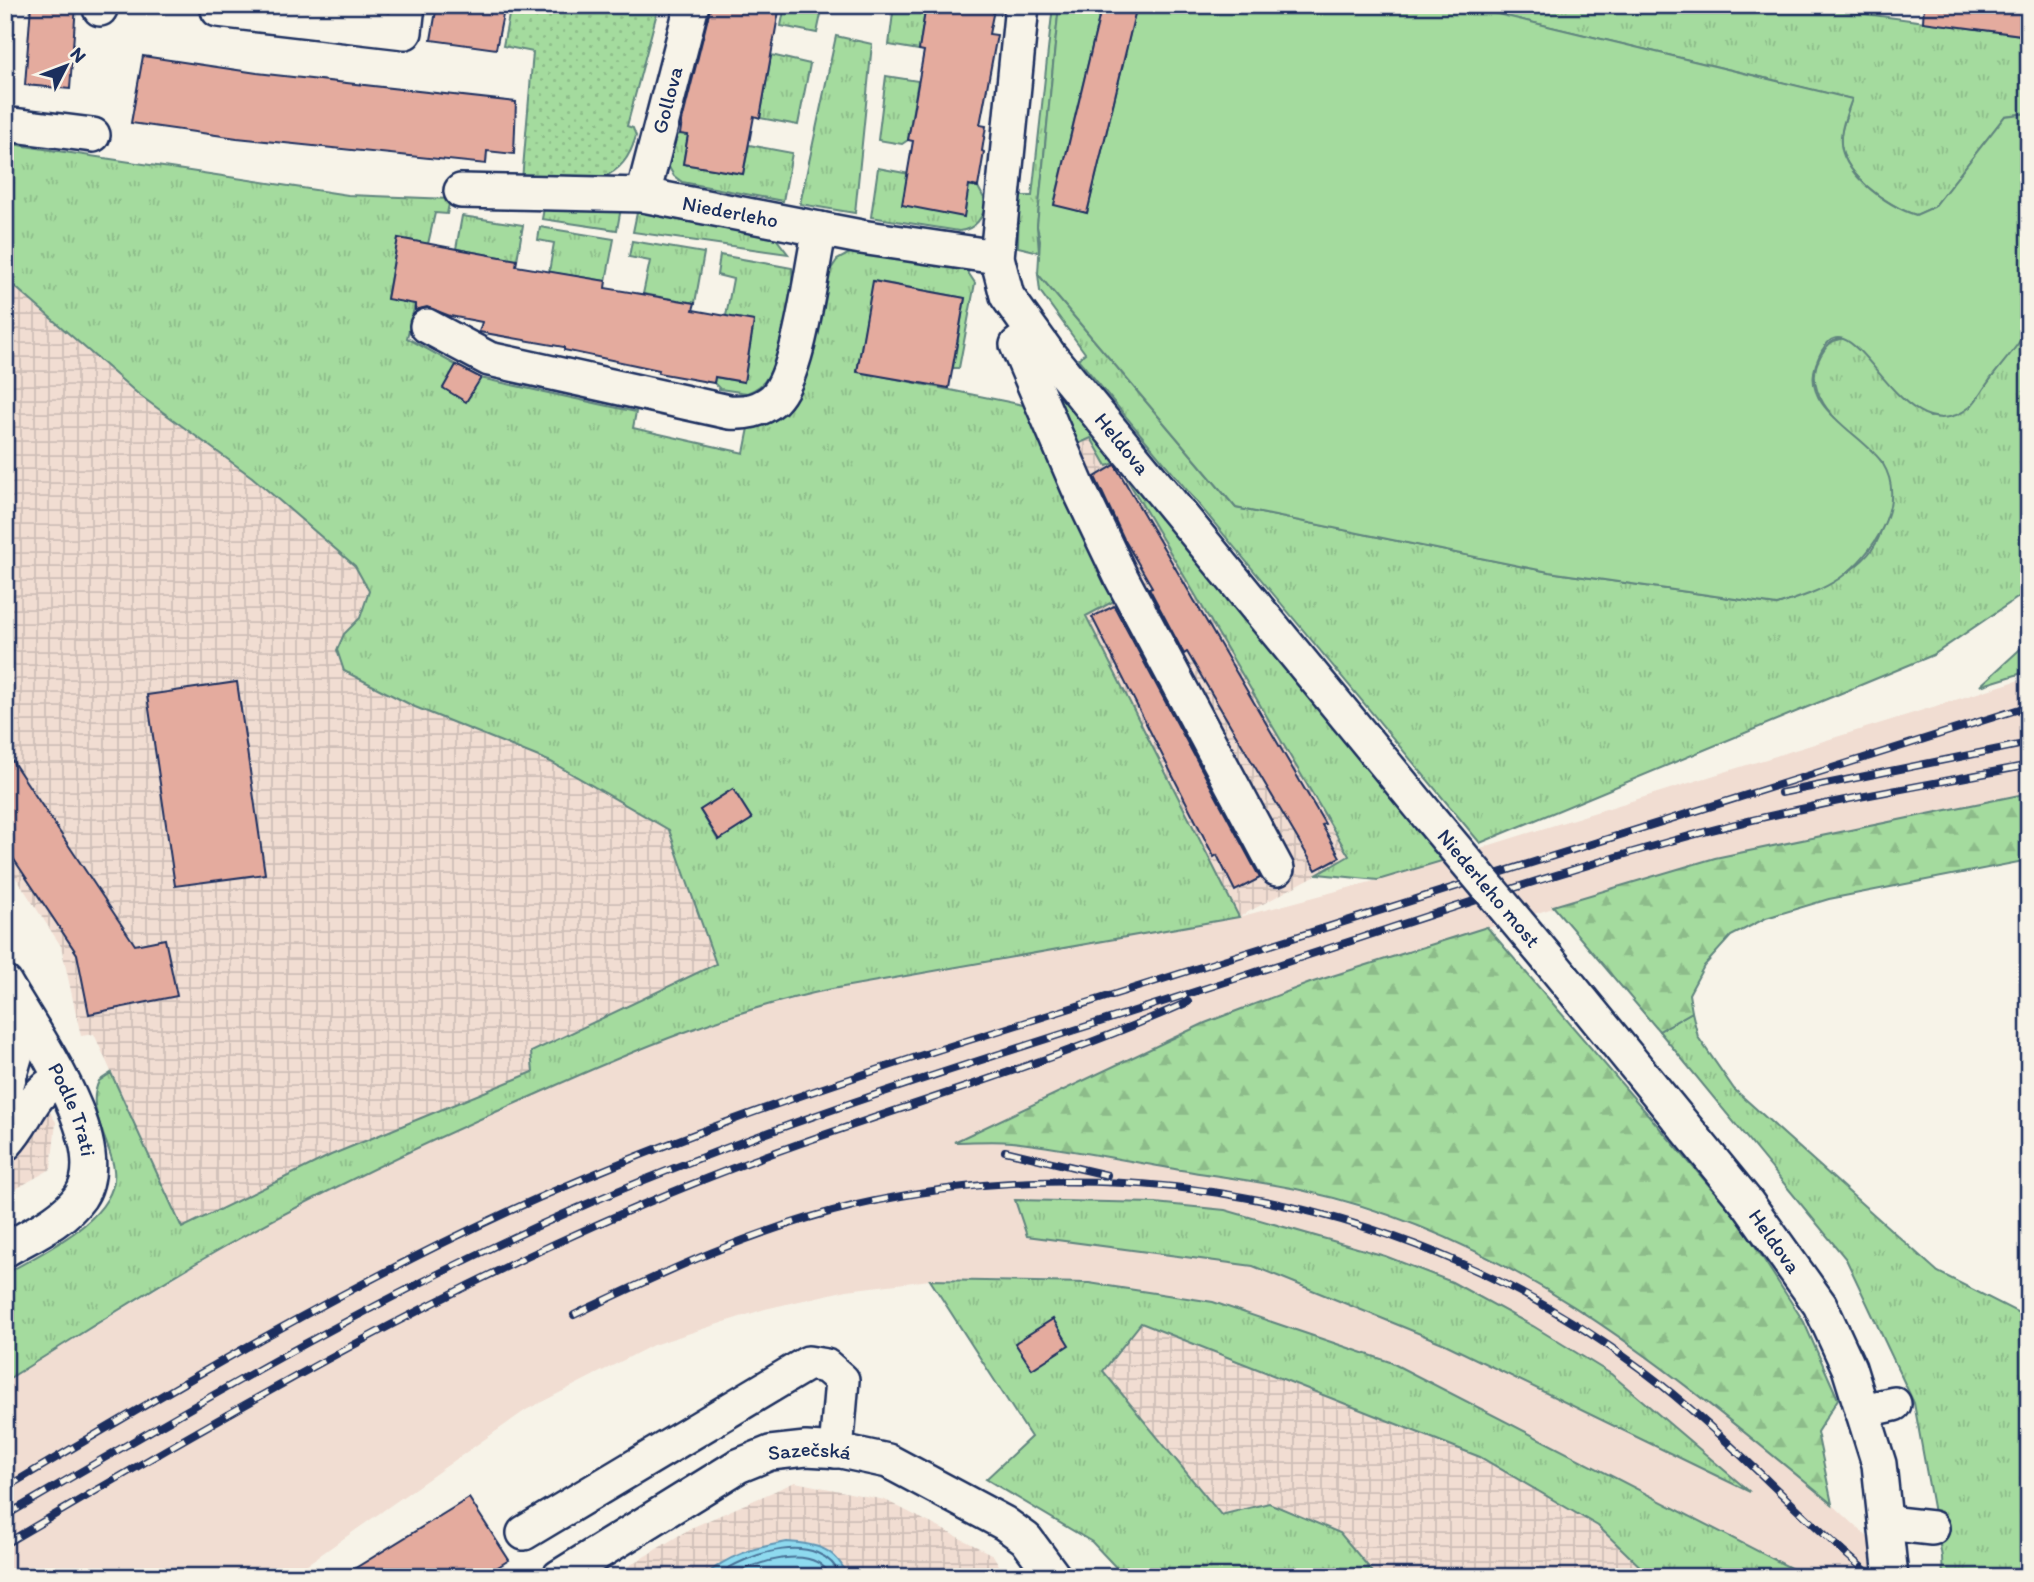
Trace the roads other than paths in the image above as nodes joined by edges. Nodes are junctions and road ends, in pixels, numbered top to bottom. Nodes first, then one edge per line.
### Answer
1 (217, 5) edge
2 (408, 5) edge
3 (692, 5) edge
4 (1021, 5) edge
5 (290, 12) edge
6 (5, 124) edge
7 (93, 135) dead end
8 (461, 191) dead end
9 (643, 195) junction
10 (820, 229) junction
11 (997, 257) junction
12 (426, 326) dead end
13 (1041, 344) junction
14 (1429, 817) joint
15 (1277, 869) dead end
16 (1548, 959) joint
17 (5, 983) edge
18 (26, 1020) junction
19 (60, 1078) junction
20 (5, 1091) edge
21 (5, 1144) edge
22 (5, 1250) edge
23 (1895, 1404) dead end
24 (1862, 1411) junction
25 (836, 1451) junction
26 (1887, 1523) junction
27 (1932, 1528) dead end
28 (524, 1533) dead end
29 (559, 1577) edge
30 (1054, 1577) edge
31 (1891, 1577) edge

1 - 5 street
2 - 5 street
3 - 9 street, Gollova
4 - 11 street, Heldova
6 - 7 street
8 - 9 street, Niederleho
9 - 10 street, Niederleho
10 - 11 street, Niederleho
10 - 12 street
11 - 13 street, Heldova
13 - 14 street, Heldova
13 - 15 street
14 - 16 street, Niederleho most, bridge
16 - 24 street, Heldova
17 - 18 street, Podle Trati
18 - 19 street, Podle Trati
18 - 20 street
19 - 21 street
19 - 22 street, Podle Trati
23 - 24 street
24 - 26 street, Heldova
25 - 28 street
25 - 29 street, Sazečská
25 - 30 street, Sazečská
26 - 27 street
26 - 31 street, Heldova

